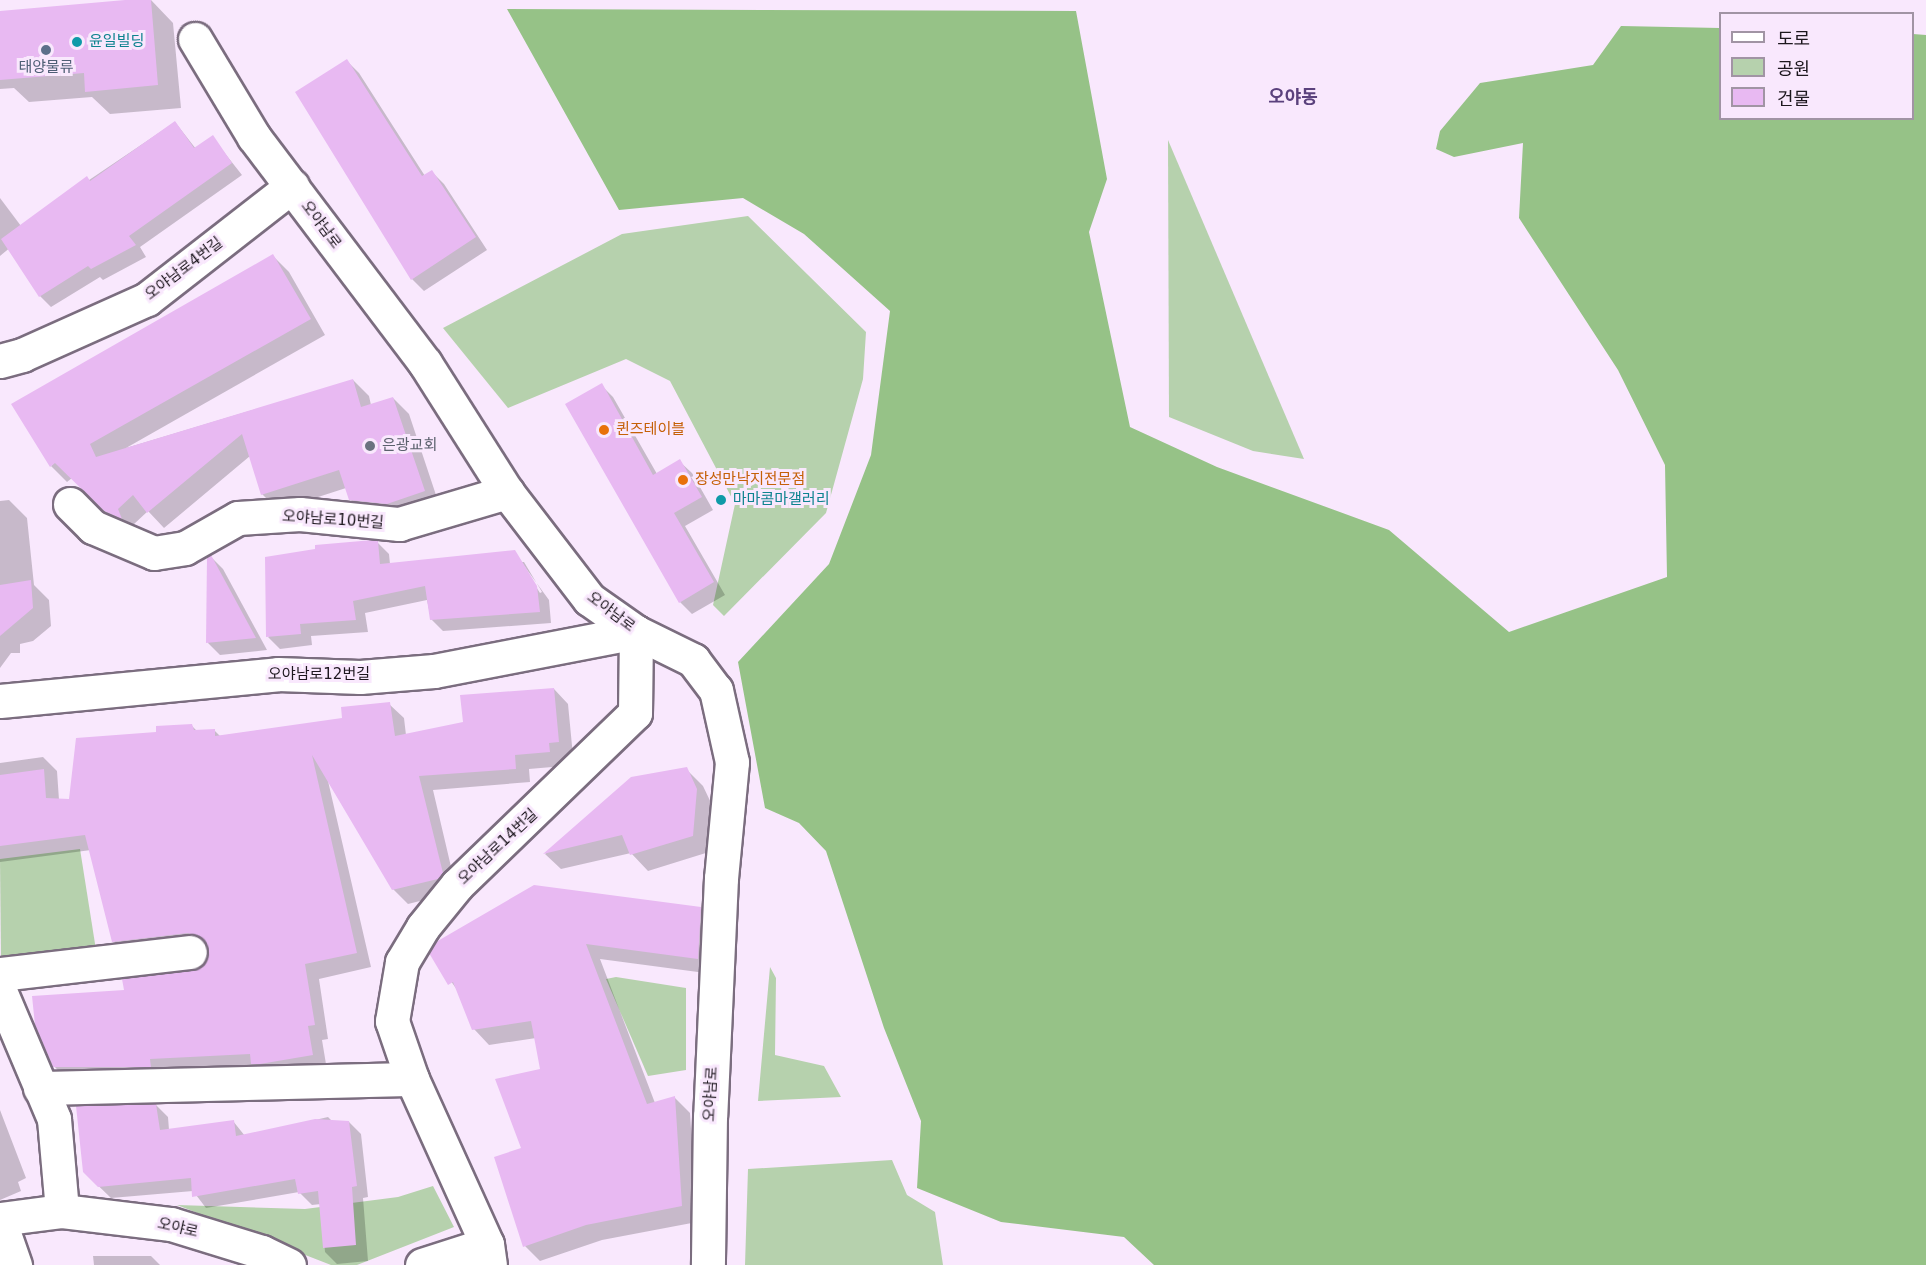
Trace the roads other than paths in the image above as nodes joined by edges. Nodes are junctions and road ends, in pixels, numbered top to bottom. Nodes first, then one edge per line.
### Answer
1 (195, 39) dead end
2 (292, 186) junction
3 (0, 361) edge
4 (507, 492) junction
5 (70, 504) dead end
6 (636, 632) junction
7 (0, 700) edge
8 (190, 952) dead end
9 (0, 974) edge
10 (0, 992) edge
11 (412, 1079) junction
12 (40, 1088) junction
13 (62, 1210) junction
14 (0, 1220) edge
15 (489, 1255) edge
16 (15, 1265) edge
17 (289, 1265) edge
18 (422, 1265) edge
19 (708, 1265) edge

1 - 2 street, 오야남로
2 - 3 street, 오야남로4번길
2 - 4 street, 오야남로
4 - 5 street, 오야남로10번길
4 - 6 street, 오야남로
6 - 7 street, 오야남로12번길
6 - 11 street, 오야남로14번길
6 - 19 street, 오야남로
8 - 9 street
10 - 12 street
11 - 12 street
11 - 15 street, 오야남로14번길
12 - 13 street
13 - 14 street, 오야로
13 - 17 street, 오야로
14 - 16 street, 오야로
15 - 18 street

